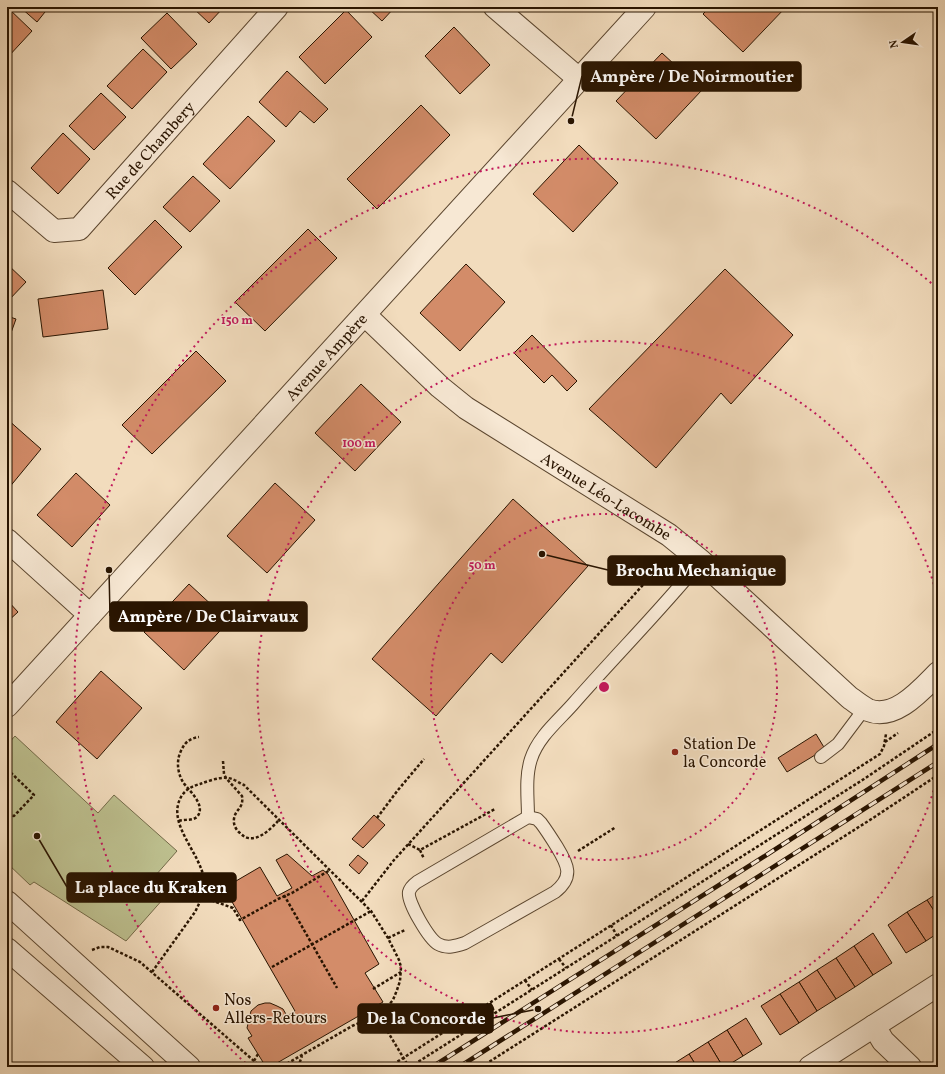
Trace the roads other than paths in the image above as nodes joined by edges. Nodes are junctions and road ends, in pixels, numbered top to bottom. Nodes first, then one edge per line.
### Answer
1 (277, 7) edge
2 (495, 7) edge
3 (645, 7) edge
4 (579, 79) junction
5 (7, 191) edge
6 (365, 315) junction
7 (7, 540) edge
8 (701, 561) junction
9 (90, 614) junction
10 (938, 673) edge
11 (7, 706) edge
12 (865, 708) junction
13 (821, 757) dead end
14 (528, 817) junction
15 (7, 902) edge
16 (7, 949) edge
17 (938, 985) edge
18 (874, 1026) junction
19 (143, 1067) edge
20 (189, 1067) edge
21 (810, 1067) edge
22 (910, 1067) edge

1 - 5 street, Rue de Chambery
2 - 4 street
3 - 4 street, Avenue Ampère
4 - 6 street, Avenue Ampère
6 - 8 street, Avenue Léo-Lacombe
6 - 9 street, Avenue Ampère
7 - 9 street
8 - 12 street, Avenue Léo-Lacombe
8 - 14 lane
9 - 11 street, Avenue Ampère
10 - 12 street, Avenue Léo-Lacombe
12 - 13 lane
14 - 14 lane
15 - 20 street
16 - 19 street
17 - 18 street
18 - 21 street
18 - 22 street

